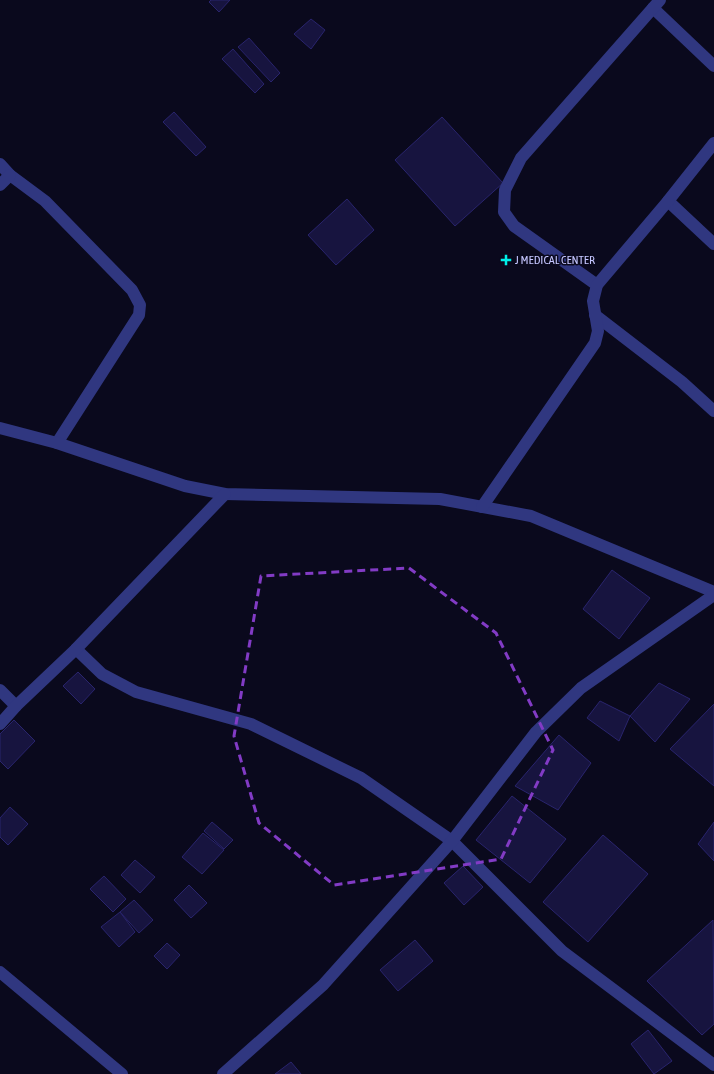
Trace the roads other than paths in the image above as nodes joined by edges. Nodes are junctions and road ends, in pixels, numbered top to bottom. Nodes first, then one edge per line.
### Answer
1 (656, 4) edge
2 (714, 66) edge
3 (714, 143) edge
4 (0, 164) edge
5 (10, 175) junction
6 (0, 185) edge
7 (668, 201) junction
8 (714, 244) edge
9 (597, 285) junction
10 (595, 315) junction
11 (714, 411) edge
12 (0, 428) edge
13 (57, 443) junction
14 (225, 494) junction
15 (482, 507) junction
16 (714, 592) edge
17 (714, 595) edge
18 (76, 649) junction
19 (0, 690) edge
20 (16, 706) junction
21 (0, 724) edge
22 (452, 841) junction
23 (0, 972) edge
24 (714, 1065) edge
25 (122, 1074) edge
26 (223, 1074) edge

1 - 2 street
1 - 9 street
3 - 7 street
4 - 5 street
5 - 6 street
5 - 13 street
7 - 8 street
7 - 9 street
9 - 10 street
10 - 11 street
10 - 15 street
12 - 13 street
13 - 14 street
14 - 15 street
14 - 18 street
15 - 16 street
17 - 22 street
18 - 20 street
18 - 22 street
19 - 20 street
20 - 21 street
22 - 24 street
22 - 26 street
23 - 25 street

